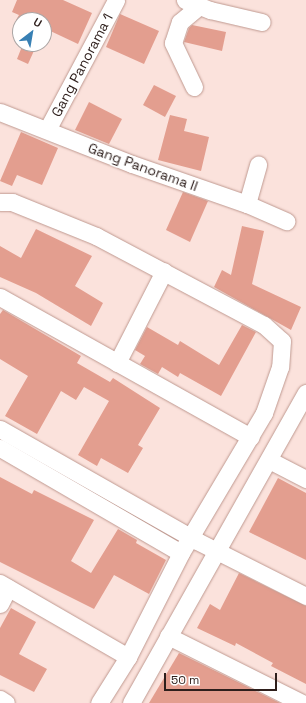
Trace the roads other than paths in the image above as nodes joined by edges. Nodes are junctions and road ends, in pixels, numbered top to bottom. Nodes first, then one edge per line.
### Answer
1 (116, 0) edge
2 (192, 3) edge
3 (262, 22) dead end
4 (194, 87) dead end
5 (0, 112) edge
6 (47, 130) junction
7 (258, 165) dead end
8 (0, 202) edge
9 (248, 204) junction
10 (286, 222) dead end
11 (164, 271) junction
12 (0, 297) edge
13 (117, 363) junction
14 (306, 393) edge
15 (0, 429) edge
16 (250, 437) junction
17 (0, 448) edge
18 (269, 460) junction
19 (306, 479) edge
20 (204, 544) junction
21 (181, 553) junction
22 (4, 586) edge
23 (306, 596) edge
24 (0, 604) edge
25 (168, 636) junction
26 (128, 657) junction
27 (0, 699) edge
28 (6, 703) edge
29 (99, 703) edge
30 (131, 703) edge
31 (302, 703) edge

1 - 6 street, Gang Panorama 1
2 - 3 street
2 - 4 street
5 - 6 street, Gang Panorama II
6 - 9 street, Gang Panorama II
7 - 9 street
8 - 11 street
9 - 10 street, Gang Panorama II
11 - 13 street
11 - 16 street
12 - 13 street
13 - 16 street
14 - 18 street
15 - 20 street
16 - 20 street
17 - 21 street
18 - 19 street
18 - 20 street
20 - 21 street
20 - 23 street
20 - 25 street
21 - 26 street
22 - 24 street
22 - 26 street
25 - 30 street
25 - 31 street
26 - 29 street
27 - 28 street

